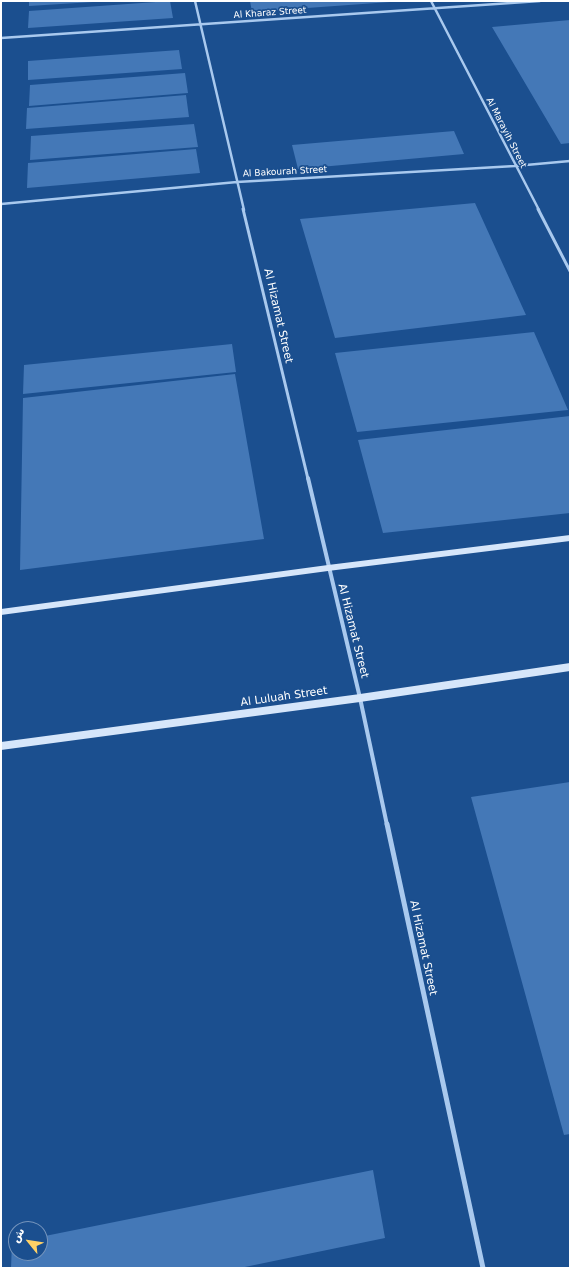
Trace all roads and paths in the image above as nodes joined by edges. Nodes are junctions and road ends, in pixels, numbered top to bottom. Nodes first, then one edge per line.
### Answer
1 (196, 1) edge
2 (431, 1) edge
3 (540, 1) edge
4 (435, 8) junction
5 (201, 24) junction
6 (1, 38) edge
7 (570, 161) edge
8 (515, 166) junction
9 (236, 182) junction
10 (1, 204) edge
11 (570, 271) edge
12 (570, 538) edge
13 (328, 568) junction
14 (1, 612) edge
15 (570, 667) edge
16 (360, 698) junction
17 (1, 746) edge
18 (483, 1268) edge

1 - 5 street, Al Hizamat Street
2 - 4 street, Al Marayih Street
3 - 4 street, Al Kharaz Street
4 - 5 street, Al Kharaz Street
4 - 8 street, Al Marayih Street
5 - 6 street, Al Kharaz Street
5 - 9 street, Al Hizamat Street
7 - 8 street, Al Bakourah Street
8 - 9 street, Al Bakourah Street
8 - 11 street, Al Marayih Street
9 - 10 street, Al Bakourah Street
9 - 13 street, Al Hizamat Street
12 - 13 street
13 - 14 street
13 - 16 street, Al Hizamat Street
15 - 16 street, Al Luluah Street
16 - 17 street, Al Luluah Street
16 - 18 street, Al Hizamat Street

